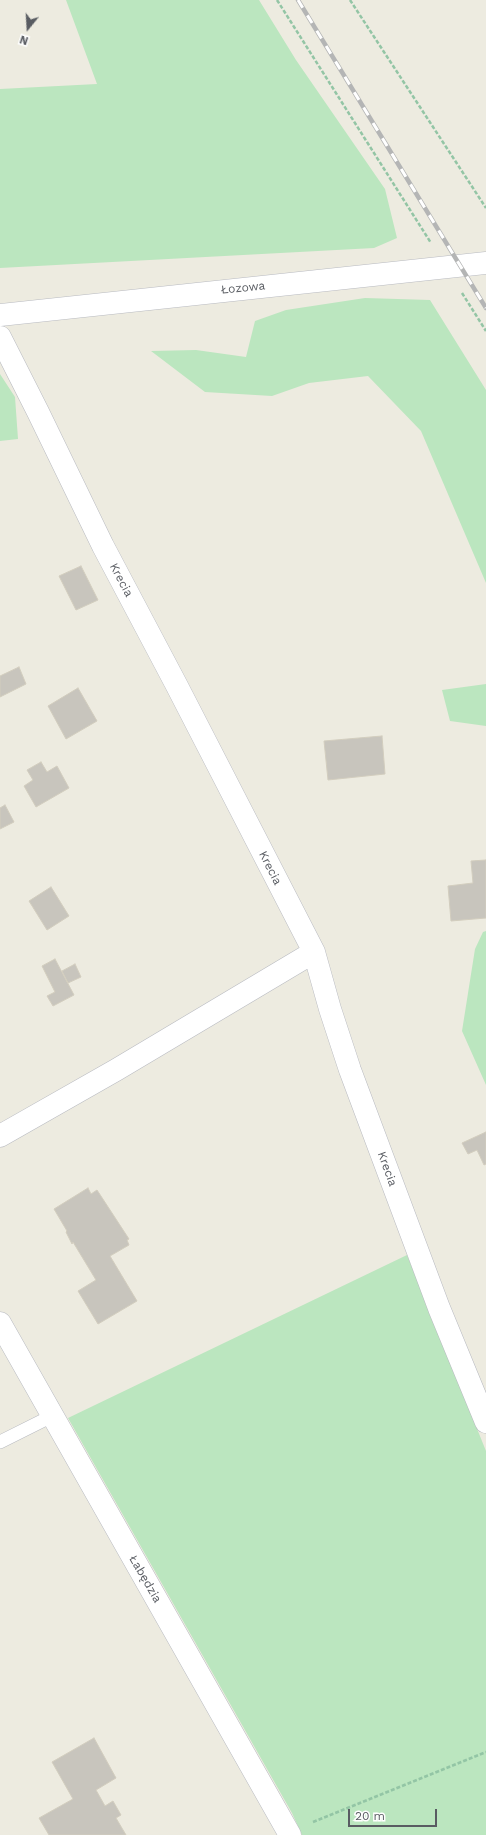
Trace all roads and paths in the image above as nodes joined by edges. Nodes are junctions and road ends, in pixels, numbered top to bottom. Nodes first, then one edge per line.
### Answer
1 (277, 0) edge
2 (350, 0) edge
3 (486, 208) edge
4 (486, 263) edge
5 (446, 266) junction
6 (0, 315) edge
7 (486, 331) edge
8 (0, 336) edge
9 (314, 952) junction
10 (0, 1136) edge
11 (0, 1323) edge
12 (52, 1416) junction
13 (486, 1422) edge
14 (0, 1442) edge
15 (486, 1752) edge
16 (289, 1834) edge

1 - 5 path
2 - 3 path
4 - 5 street, Łozowa
5 - 6 street, Łozowa
5 - 7 path
8 - 9 street, Krecia
9 - 10 street
9 - 13 street, Krecia
11 - 12 street, Łabędzia
12 - 14 lane
12 - 16 street, Łabędzia
15 - 16 path

